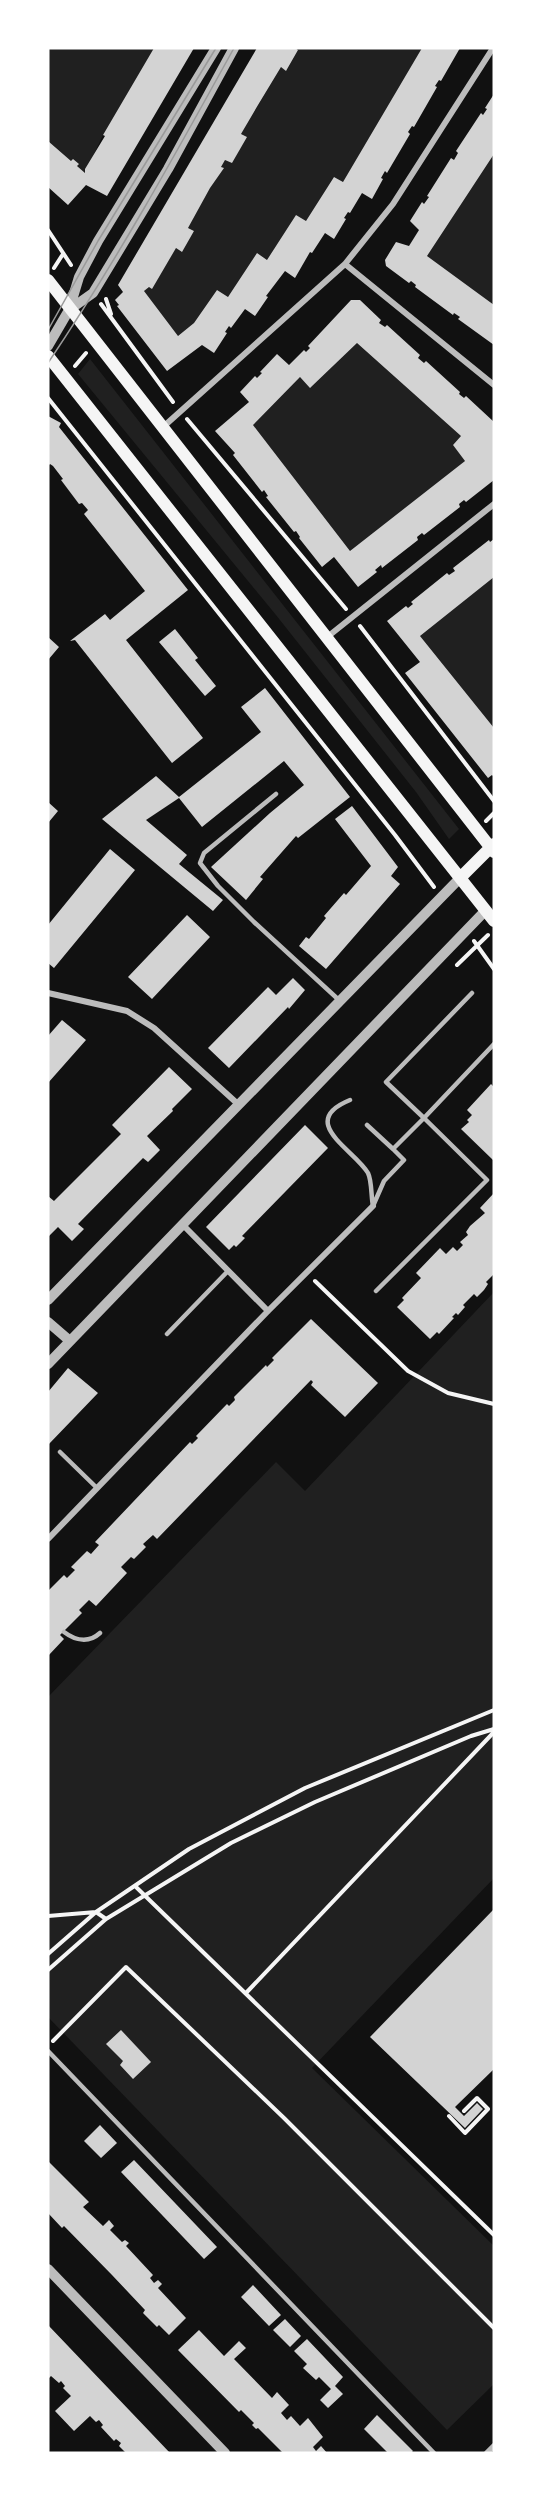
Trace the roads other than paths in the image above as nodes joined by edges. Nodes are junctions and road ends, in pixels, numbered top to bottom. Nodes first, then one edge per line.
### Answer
1 (216, 48) edge
2 (234, 48) edge
3 (494, 48) edge
4 (345, 264) junction
5 (48, 280) edge
6 (69, 310) junction
7 (48, 346) edge
8 (48, 356) edge
9 (494, 385) edge
10 (162, 428) junction
11 (494, 504) edge
12 (326, 638) junction
13 (276, 794) dead end
14 (493, 848) edge
15 (460, 878) junction
16 (490, 906) edge
17 (494, 921) edge
18 (48, 993) edge
19 (472, 993) dead end
20 (340, 1001) junction
21 (494, 1044) edge
22 (350, 1100) dead end
23 (239, 1105) junction
24 (424, 1118) junction
25 (368, 1125) dead end
26 (393, 1149) junction
27 (373, 1206) junction
28 (183, 1225) junction
29 (228, 1271) junction
30 (376, 1291) dead end
31 (48, 1300) edge
32 (268, 1311) junction
33 (48, 1322) edge
34 (167, 1334) dead end
35 (70, 1341) junction
36 (48, 1364) edge
37 (60, 1452) dead end
38 (97, 1488) junction
39 (48, 1539) edge
40 (64, 1632) dead end
41 (100, 1633) dead end
42 (48, 2051) edge
43 (48, 2269) edge
44 (494, 2446) edge
45 (225, 2453) edge
46 (434, 2453) edge
47 (487, 2453) edge

1 - 6 street
2 - 6 street
3 - 4 street
4 - 9 street
4 - 10 street
5 - 6 main road
6 - 7 street
6 - 10 main road
8 - 15 main road
10 - 12 main road
11 - 12 street
12 - 14 main road
13 - 20 lane
14 - 15 main road
15 - 16 main road
15 - 20 street
16 - 17 main road
16 - 28 street
18 - 23 street
19 - 24 lane
20 - 23 street
21 - 24 lane
22 - 27 lane
23 - 31 street
24 - 26 lane
24 - 30 lane
25 - 26 lane
26 - 27 lane
27 - 32 street
28 - 29 street
28 - 35 street
29 - 32 street
29 - 34 lane
32 - 38 street
33 - 35 street
35 - 36 street
37 - 38 lane
38 - 39 street
40 - 41 lane
42 - 46 lane
43 - 45 street
44 - 47 street

